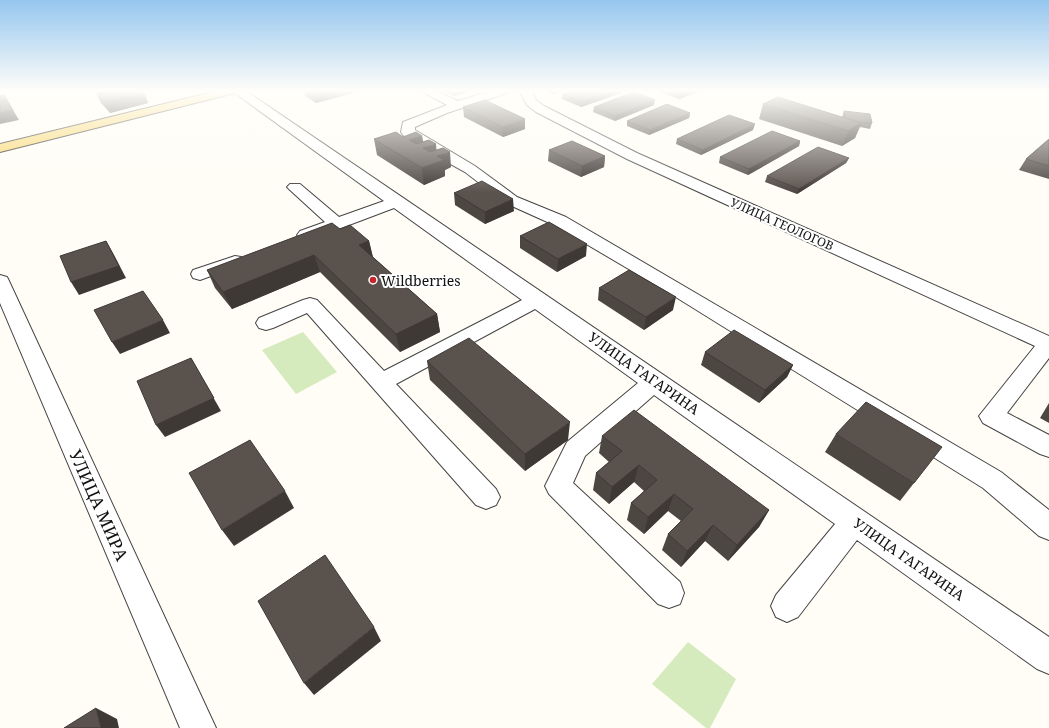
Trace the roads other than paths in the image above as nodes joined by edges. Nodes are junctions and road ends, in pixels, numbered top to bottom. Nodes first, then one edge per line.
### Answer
1 (93, 125) edge
2 (287, 125) edge
3 (408, 125) edge
4 (571, 125) edge
5 (0, 148) edge
6 (295, 187) dead end
7 (397, 202) junction
8 (337, 224) junction
9 (294, 240) edge
10 (250, 256) edge
11 (200, 274) dead end
12 (0, 281) edge
13 (538, 299) junction
14 (266, 323) dead end
15 (1048, 344) edge
16 (655, 381) junction
17 (381, 382) junction
18 (1049, 447) edge
19 (486, 497) dead end
20 (855, 521) junction
21 (1049, 526) edge
22 (669, 593) dead end
23 (787, 606) dead end
24 (1049, 657) edge
25 (198, 728) edge

1 - 5 main road
2 - 7 street, УЛИЦА ГАГАРИНА
3 - 21 street
4 - 15 street, УЛИЦА ГЕОЛОГОВ
6 - 8 street
7 - 8 street
7 - 13 street, УЛИЦА ГАГАРИНА
8 - 9 street
10 - 11 street
12 - 25 street, УЛИЦА МИРА
13 - 16 street, УЛИЦА ГАГАРИНА
13 - 17 street
14 - 17 street
15 - 18 street
16 - 20 street, УЛИЦА ГАГАРИНА
16 - 22 street
17 - 19 street
20 - 23 street
20 - 24 street, УЛИЦА ГАГАРИНА

